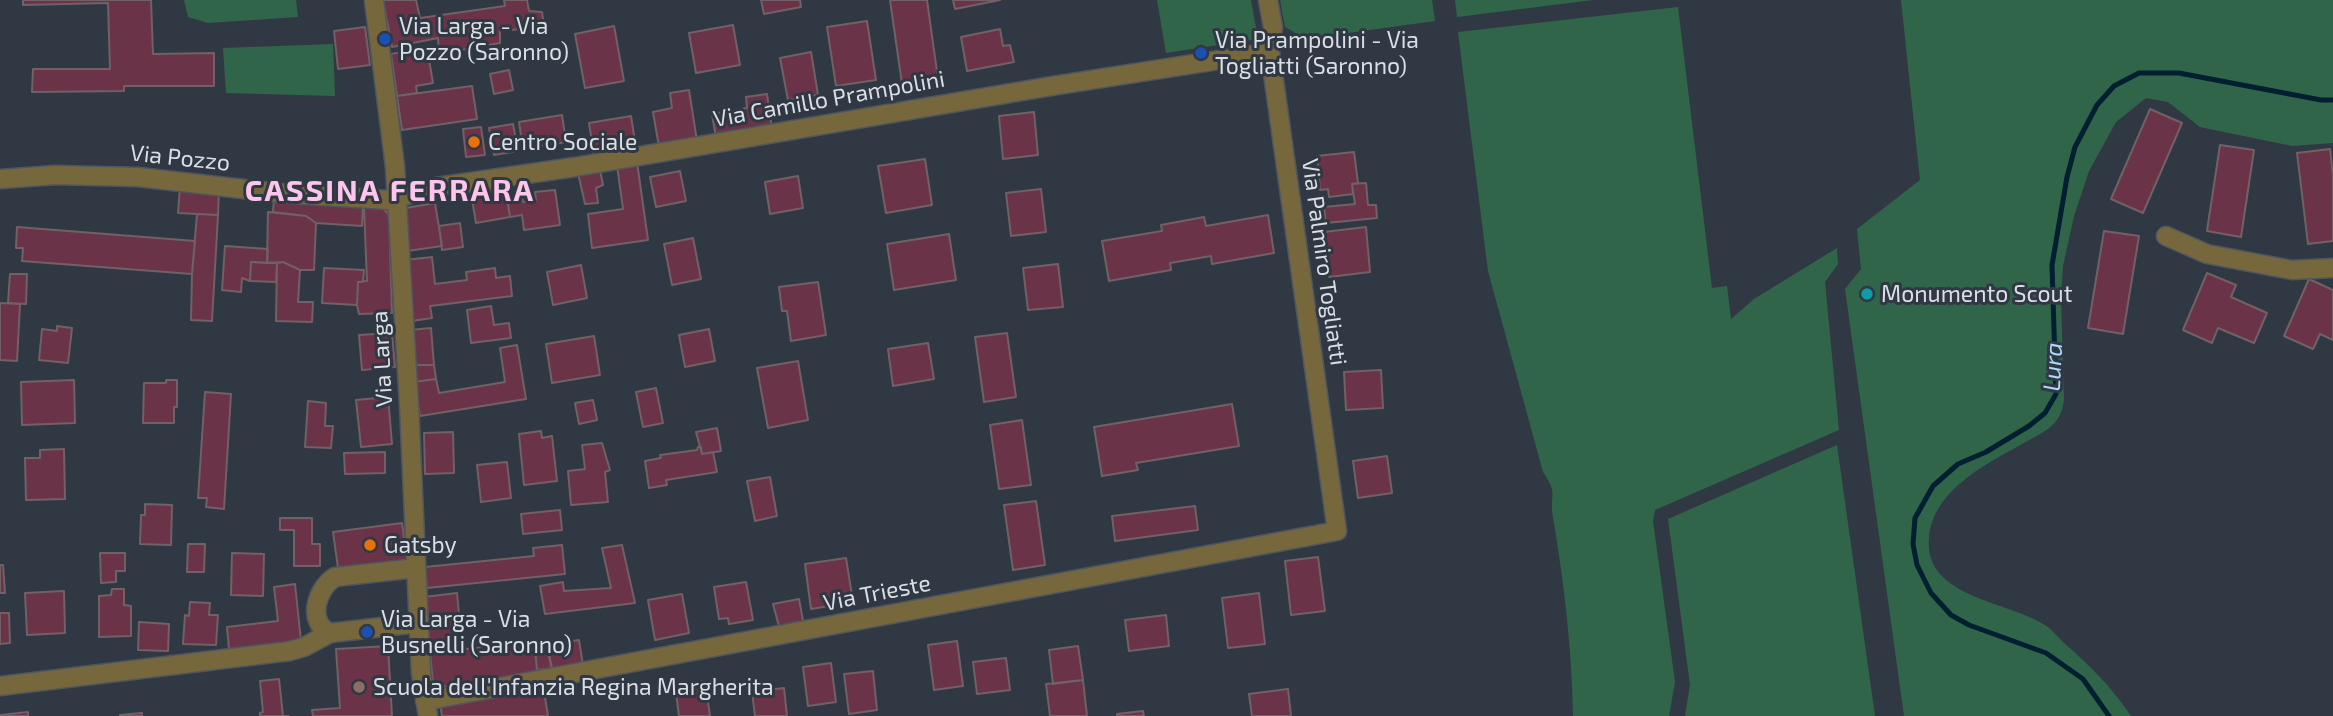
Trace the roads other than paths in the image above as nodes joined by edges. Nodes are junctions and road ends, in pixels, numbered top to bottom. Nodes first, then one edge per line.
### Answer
1 (374, 0) edge
2 (1268, 0) edge
3 (1270, 52) junction
4 (0, 179) edge
5 (397, 197) junction
6 (2166, 236) dead end
7 (2333, 268) edge
8 (1337, 531) joint
9 (416, 568) junction
10 (418, 624) junction
11 (330, 633) junction
12 (0, 686) edge
13 (426, 708) edge

1 - 5 street, Via Larga
2 - 3 street, Via Palmiro Togliatti
3 - 5 street, Via Camillo Prampolini
3 - 8 street, Via Palmiro Togliatti
4 - 5 street, Via Pozzo
5 - 9 street, Via Larga
6 - 7 street
8 - 13 street, Via Trieste
9 - 10 street, Via Larga
9 - 11 street
10 - 11 street
10 - 13 street, Via Larga
11 - 12 street

